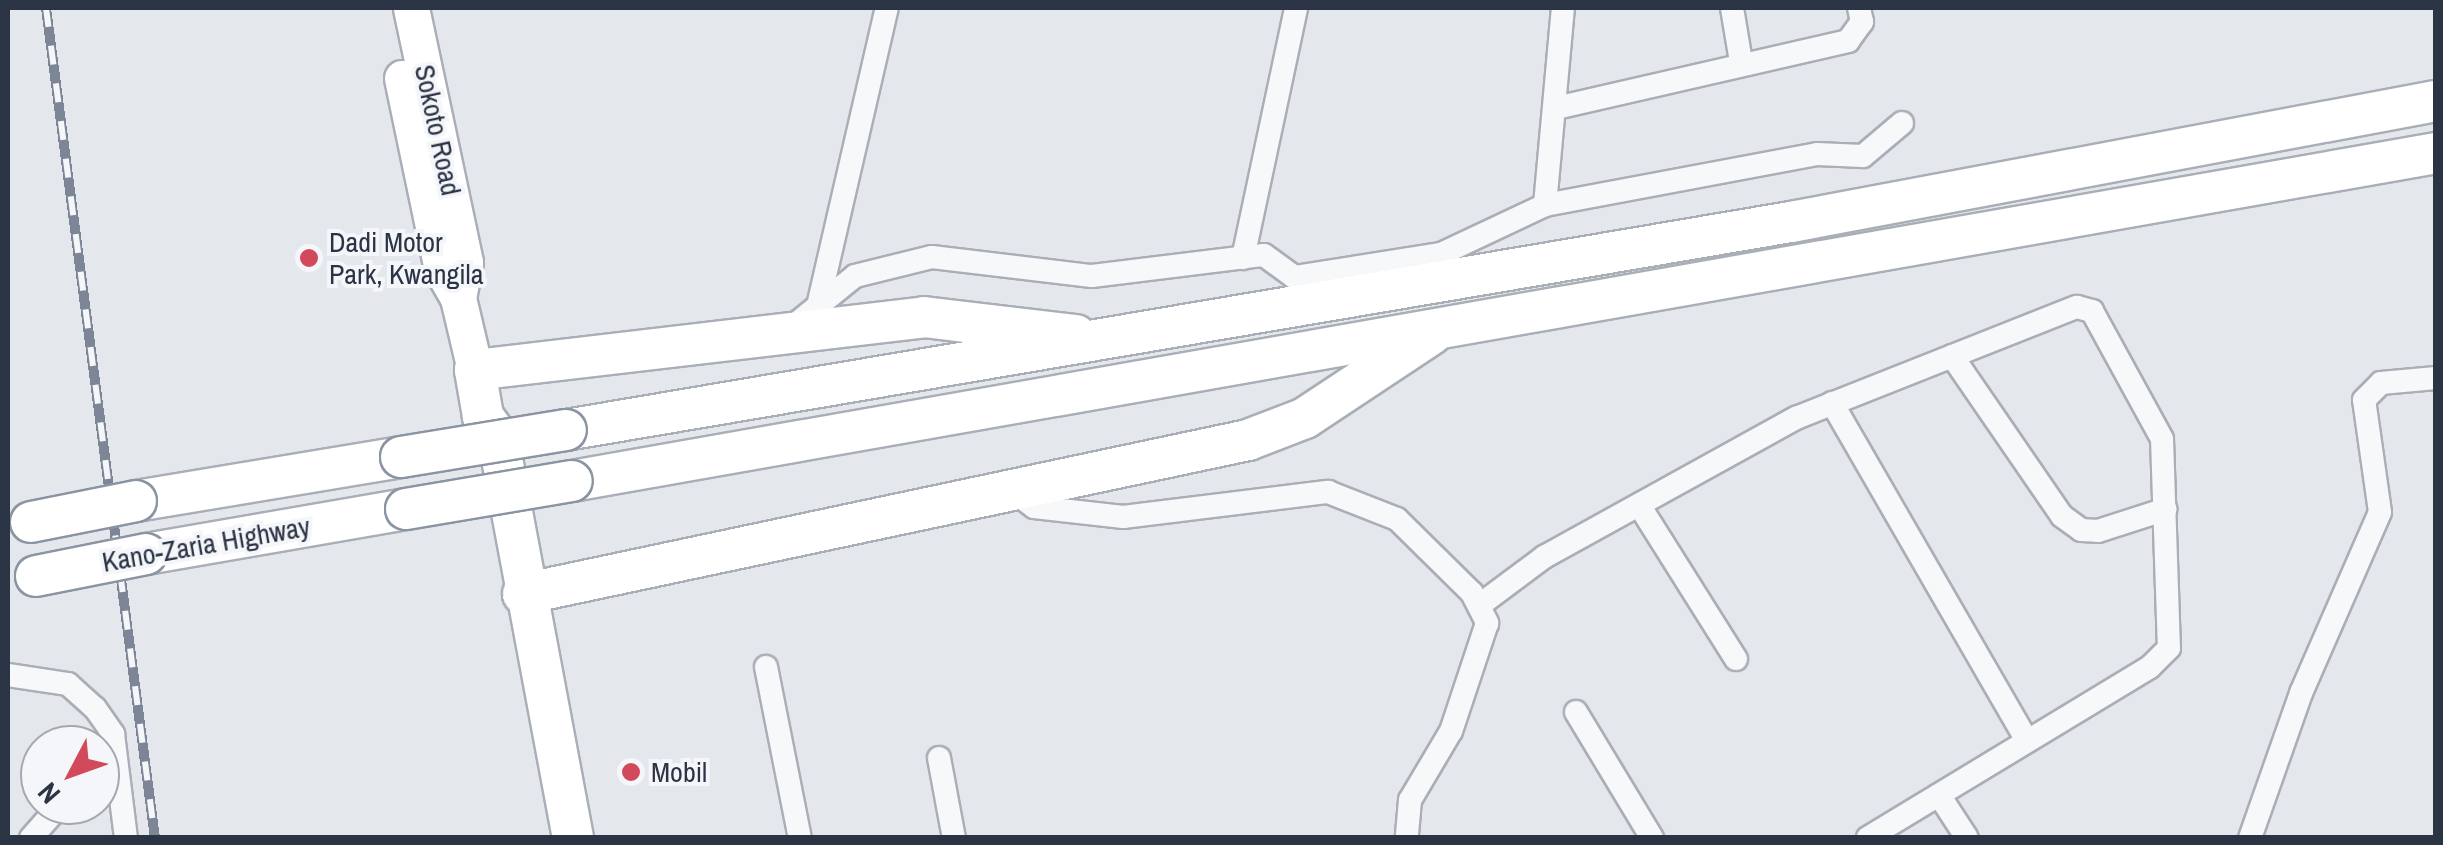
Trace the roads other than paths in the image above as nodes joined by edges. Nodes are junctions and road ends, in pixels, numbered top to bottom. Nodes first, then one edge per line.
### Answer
1 (387, 8) edge
2 (411, 8) edge
3 (886, 8) edge
4 (1296, 8) edge
5 (1563, 8) edge
6 (1732, 8) edge
7 (1860, 8) edge
8 (1741, 62) junction
9 (2436, 102) edge
10 (1556, 108) junction
11 (1902, 123) dead end
12 (2436, 154) edge
13 (1545, 204) junction
14 (1243, 258) junction
15 (458, 298) junction
16 (818, 306) junction
17 (1458, 323) junction
18 (785, 333) junction
19 (1135, 336) junction
20 (1952, 356) junction
21 (475, 370) junction
22 (892, 376) junction
23 (2436, 378) edge
24 (1832, 404) junction
25 (484, 416) junction
26 (901, 422) junction
27 (1010, 489) junction
28 (1639, 505) junction
29 (2166, 509) junction
30 (19, 524) edge
31 (22, 578) edge
32 (522, 594) junction
33 (1481, 604) junction
34 (1736, 659) dead end
35 (766, 667) dead end
36 (8, 675) edge
37 (1576, 712) dead end
38 (98, 725) edge
39 (2027, 741) junction
40 (940, 758) dead end
41 (1939, 794) junction
42 (120, 809) edge
43 (126, 838) edge
44 (545, 838) edge
45 (573, 838) edge
46 (800, 838) edge
47 (954, 838) edge
48 (1407, 838) edge
49 (1652, 838) edge
50 (1868, 838) edge
51 (1967, 838) edge
52 (2250, 838) edge

1 - 15 main road
2 - 15 main road, Sokoto Road
3 - 16 street
4 - 14 street
5 - 10 street
6 - 8 street
7 - 8 street
8 - 10 street
9 - 19 highway
10 - 13 street
11 - 13 street
12 - 17 highway, Kano-Zaria Highway
13 - 14 street
14 - 16 street
15 - 21 main road, Sokoto Road
16 - 18 street
17 - 26 highway, Kano-Zaria Highway
17 - 27 highway
18 - 19 highway
18 - 21 highway
19 - 22 highway, Kano-Zaria Highway
20 - 24 street
20 - 29 street
20 - 29 street
21 - 25 highway
22 - 26 highway
22 - 30 highway, Kano-Zaria Highway, bridge
23 - 52 street
24 - 28 street
24 - 39 street
25 - 32 highway
25 - 44 highway
26 - 31 highway, Kano-Zaria Highway, bridge
27 - 32 highway
27 - 33 street
28 - 33 street
28 - 34 street
29 - 39 street
32 - 45 highway
33 - 48 street
35 - 46 street
36 - 38 street
37 - 49 street
39 - 41 street
40 - 47 street
41 - 50 street
41 - 51 street
42 - 43 street

